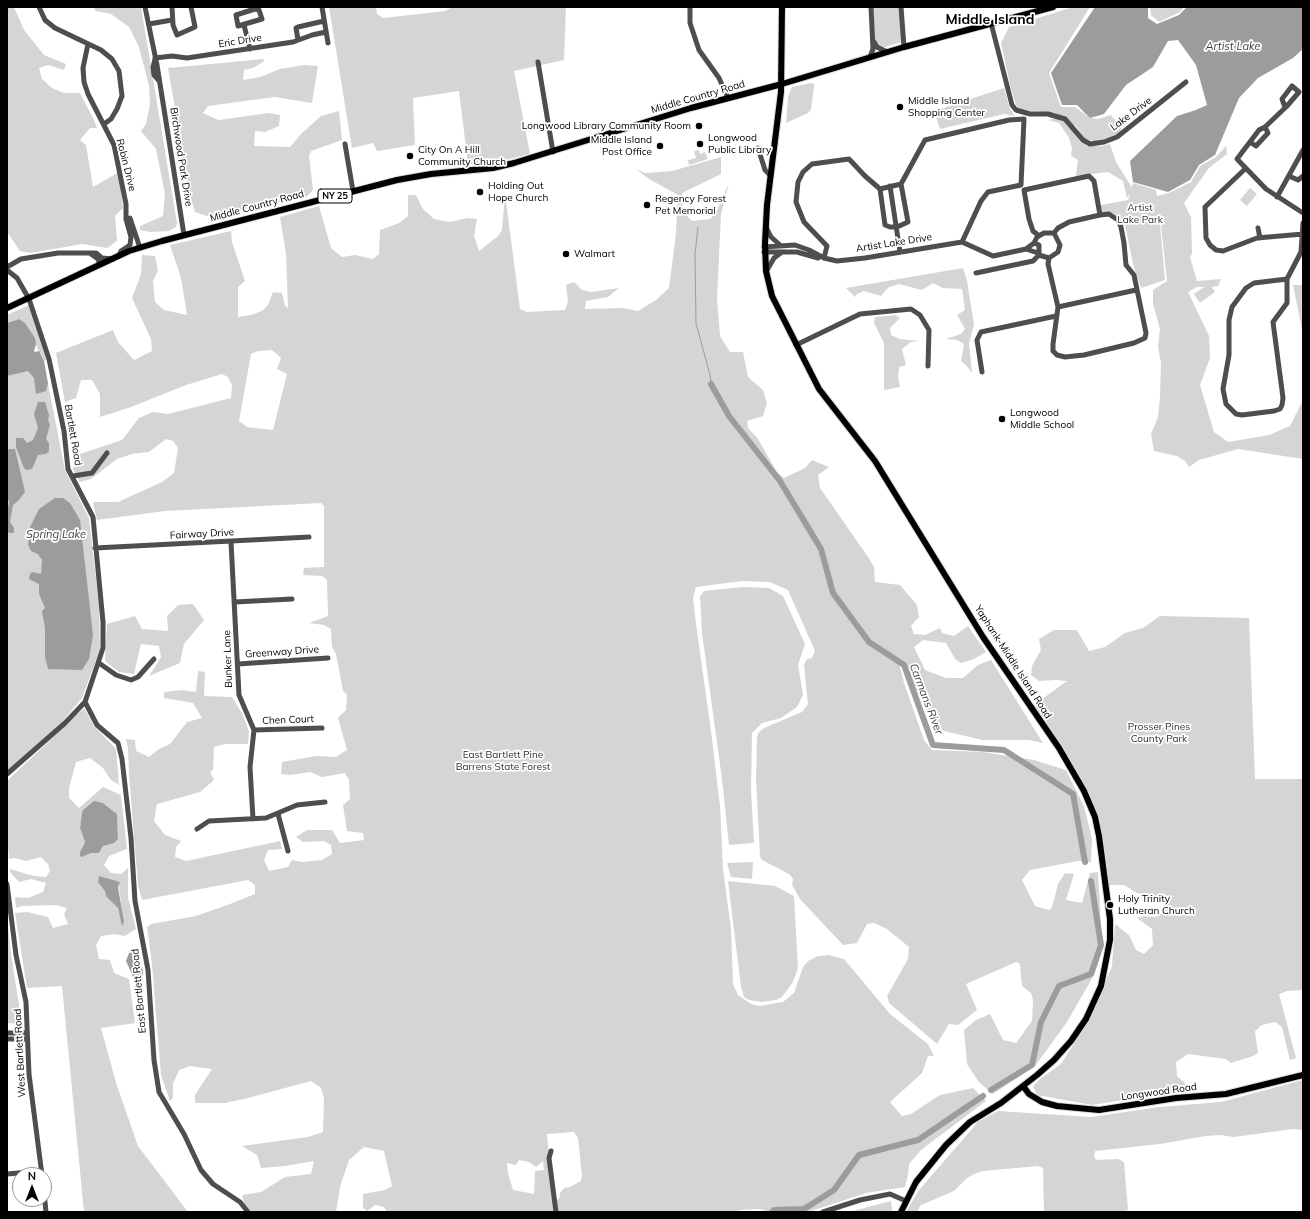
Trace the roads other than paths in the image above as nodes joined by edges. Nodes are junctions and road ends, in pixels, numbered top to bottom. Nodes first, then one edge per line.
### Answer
1 (39, 7) edge
2 (146, 7) edge
3 (172, 7) edge
4 (191, 7) edge
5 (322, 7) edge
6 (690, 7) edge
7 (782, 7) edge
8 (871, 7) edge
9 (901, 7) edge
10 (1053, 7) edge
11 (1032, 10) edge
12 (172, 20) junction
13 (324, 20) junction
14 (992, 23) junction
15 (149, 24) junction
16 (244, 25) junction
17 (326, 32) junction
18 (298, 40) junction
19 (874, 40) junction
20 (328, 43) dead end
21 (88, 44) junction
22 (904, 47) junction
23 (250, 49) junction
24 (887, 52) junction
25 (870, 57) junction
26 (155, 58) junction
27 (538, 62) dead end
28 (1186, 82) dead end
29 (782, 84) junction
30 (728, 98) junction
31 (1285, 107) dead end
32 (104, 124) junction
33 (1265, 127) junction
34 (1250, 142) junction
35 (345, 144) dead end
36 (758, 148) dead end
37 (1303, 150) edge
38 (553, 152) junction
39 (1245, 169) junction
40 (771, 176) junction
41 (1289, 176) junction
42 (1303, 176) edge
43 (901, 184) junction
44 (890, 186) junction
45 (880, 189) junction
46 (353, 191) junction
47 (1277, 197) junction
48 (127, 212) junction
49 (1303, 213) edge
50 (1100, 216) junction
51 (1303, 225) edge
52 (765, 226) junction
53 (897, 227) junction
54 (1258, 228) dead end
55 (1054, 233) junction
56 (1303, 234) edge
57 (184, 235) junction
58 (1038, 235) junction
59 (1260, 238) junction
60 (962, 242) junction
61 (1034, 242) junction
62 (781, 246) junction
63 (140, 248) junction
64 (1026, 249) junction
65 (764, 250) junction
66 (782, 252) junction
67 (900, 252) junction
68 (91, 254) junction
69 (1038, 254) junction
70 (116, 258) junction
71 (824, 258) junction
72 (1049, 258) junction
73 (1301, 259) edge
74 (100, 265) junction
75 (7, 268) edge
76 (766, 273) junction
77 (976, 273) dead end
78 (1287, 279) junction
79 (1136, 290) junction
80 (30, 299) junction
81 (1058, 307) junction
82 (7, 308) edge
83 (1056, 316) junction
84 (796, 345) junction
85 (928, 366) dead end
86 (982, 372) dead end
87 (107, 453) dead end
88 (73, 476) junction
89 (309, 537) dead end
90 (231, 542) junction
91 (96, 548) junction
92 (292, 599) dead end
93 (235, 602) junction
94 (328, 658) dead end
95 (154, 659) dead end
96 (99, 662) junction
97 (238, 664) junction
98 (85, 702) junction
99 (322, 728) dead end
100 (254, 730) junction
101 (7, 774) edge
102 (325, 802) dead end
103 (278, 814) junction
104 (253, 819) junction
105 (197, 829) dead end
106 (288, 850) dead end
107 (7, 884) edge
108 (8, 1036) edge
109 (27, 1036) junction
110 (1303, 1075) edge
111 (1023, 1086) junction
112 (551, 1151) dead end
113 (40, 1167) edge
114 (906, 1201) junction
115 (248, 1212) edge
116 (556, 1212) edge
117 (823, 1212) edge
118 (901, 1212) edge

1 - 21 street
2 - 15 street, Birchwood Park Drive
3 - 12 street
4 - 12 street
5 - 13 street
6 - 30 street
7 - 29 main road, Yaphank-Middle Island Road
8 - 19 street
9 - 22 street
10 - 11 main road, Middle Country Road / NY 25
11 - 14 main road, Middle Country Road / NY 25
12 - 15 street
13 - 17 street
13 - 18 street
14 - 22 main road, Middle Country Road / NY 25
14 - 28 street, Lake Drive
15 - 26 street, Birchwood Park Drive
16 - 16 street
16 - 23 street
17 - 18 street, Eric Drive
17 - 20 street
18 - 23 street, Eric Drive
19 - 24 street
19 - 25 street
21 - 32 street, Robin Drive
21 - 32 street
22 - 24 main road, Middle Country Road / NY 25
23 - 26 street, Eric Drive
24 - 25 main road, Middle Country Road / NY 25
25 - 29 main road, Middle Country Road / NY 25
26 - 57 street, Birchwood Park Drive
27 - 38 street
29 - 30 main road, Middle Country Road / NY 25
29 - 40 main road, Yaphank-Middle Island Road
30 - 38 main road, Middle Country Road / NY 25
31 - 33 street
32 - 48 street, Robin Drive
33 - 34 street
33 - 34 street
34 - 39 street
35 - 46 street
36 - 40 street
37 - 41 street
38 - 46 main road, Middle Country Road / NY 25
39 - 47 street
39 - 59 street
40 - 52 main road, Yaphank-Middle Island Road
41 - 42 street
41 - 47 street
43 - 44 street
43 - 53 street
43 - 60 street
44 - 45 street
44 - 53 street
45 - 53 street
45 - 71 street
46 - 57 main road, Middle Country Road / NY 25
47 - 49 street
48 - 63 street, Robin Drive
48 - 70 street, Robin Drive
50 - 55 street
50 - 58 street
50 - 79 street
51 - 56 street
52 - 62 street
52 - 65 main road, Yaphank-Middle Island Road
53 - 67 street
54 - 59 street
55 - 58 street
55 - 72 street
56 - 59 street
56 - 73 street
57 - 63 main road, Middle Country Road / NY 25
58 - 61 street
60 - 64 street
60 - 67 street, Artist Lake Drive
61 - 64 street
61 - 69 street
62 - 65 street, Artist Lake Drive
62 - 71 street, Artist Lake Drive
63 - 70 main road, Middle Country Road / NY 25
64 - 69 street
65 - 66 street
65 - 76 main road, Yaphank-Middle Island Road
66 - 71 street
66 - 76 street
67 - 71 street, Artist Lake Drive
68 - 70 street
68 - 74 street
68 - 75 street
69 - 72 street
69 - 77 street
70 - 74 main road, Middle Country Road / NY 25
72 - 81 street
73 - 78 street
74 - 80 main road, Middle Country Road / NY 25
75 - 80 street, Bartlett Road
76 - 84 main road, Yaphank-Middle Island Road
78 - 78 street
79 - 81 street
79 - 83 street
80 - 82 main road, Middle Country Road / NY 25
80 - 88 street, Bartlett Road
81 - 83 street
83 - 86 street
84 - 85 street
84 - 111 main road, Yaphank-Middle Island Road
87 - 88 street
88 - 91 street, Bartlett Road
89 - 90 street, Fairway Drive
90 - 91 street, Fairway Drive
90 - 93 street, Bunker Lane
91 - 96 street, Bartlett Road
92 - 93 street
93 - 97 street, Bunker Lane
94 - 97 street, Greenway Drive
95 - 96 street
96 - 98 street, Bartlett Road
97 - 100 street, Bunker Lane
98 - 101 street
98 - 115 street, East Bartlett Road
99 - 100 street, Chen Court
100 - 104 street, Bunker Lane
102 - 103 street
103 - 104 street
103 - 106 street
104 - 105 street
107 - 109 street, West Bartlett Road
108 - 109 street
109 - 113 street, West Bartlett Road
110 - 111 main road, Longwood Road
111 - 114 main road, Yaphank-Middle Island Road
112 - 116 street
114 - 117 street
114 - 118 main road, Yaphank-Middle Island Road

